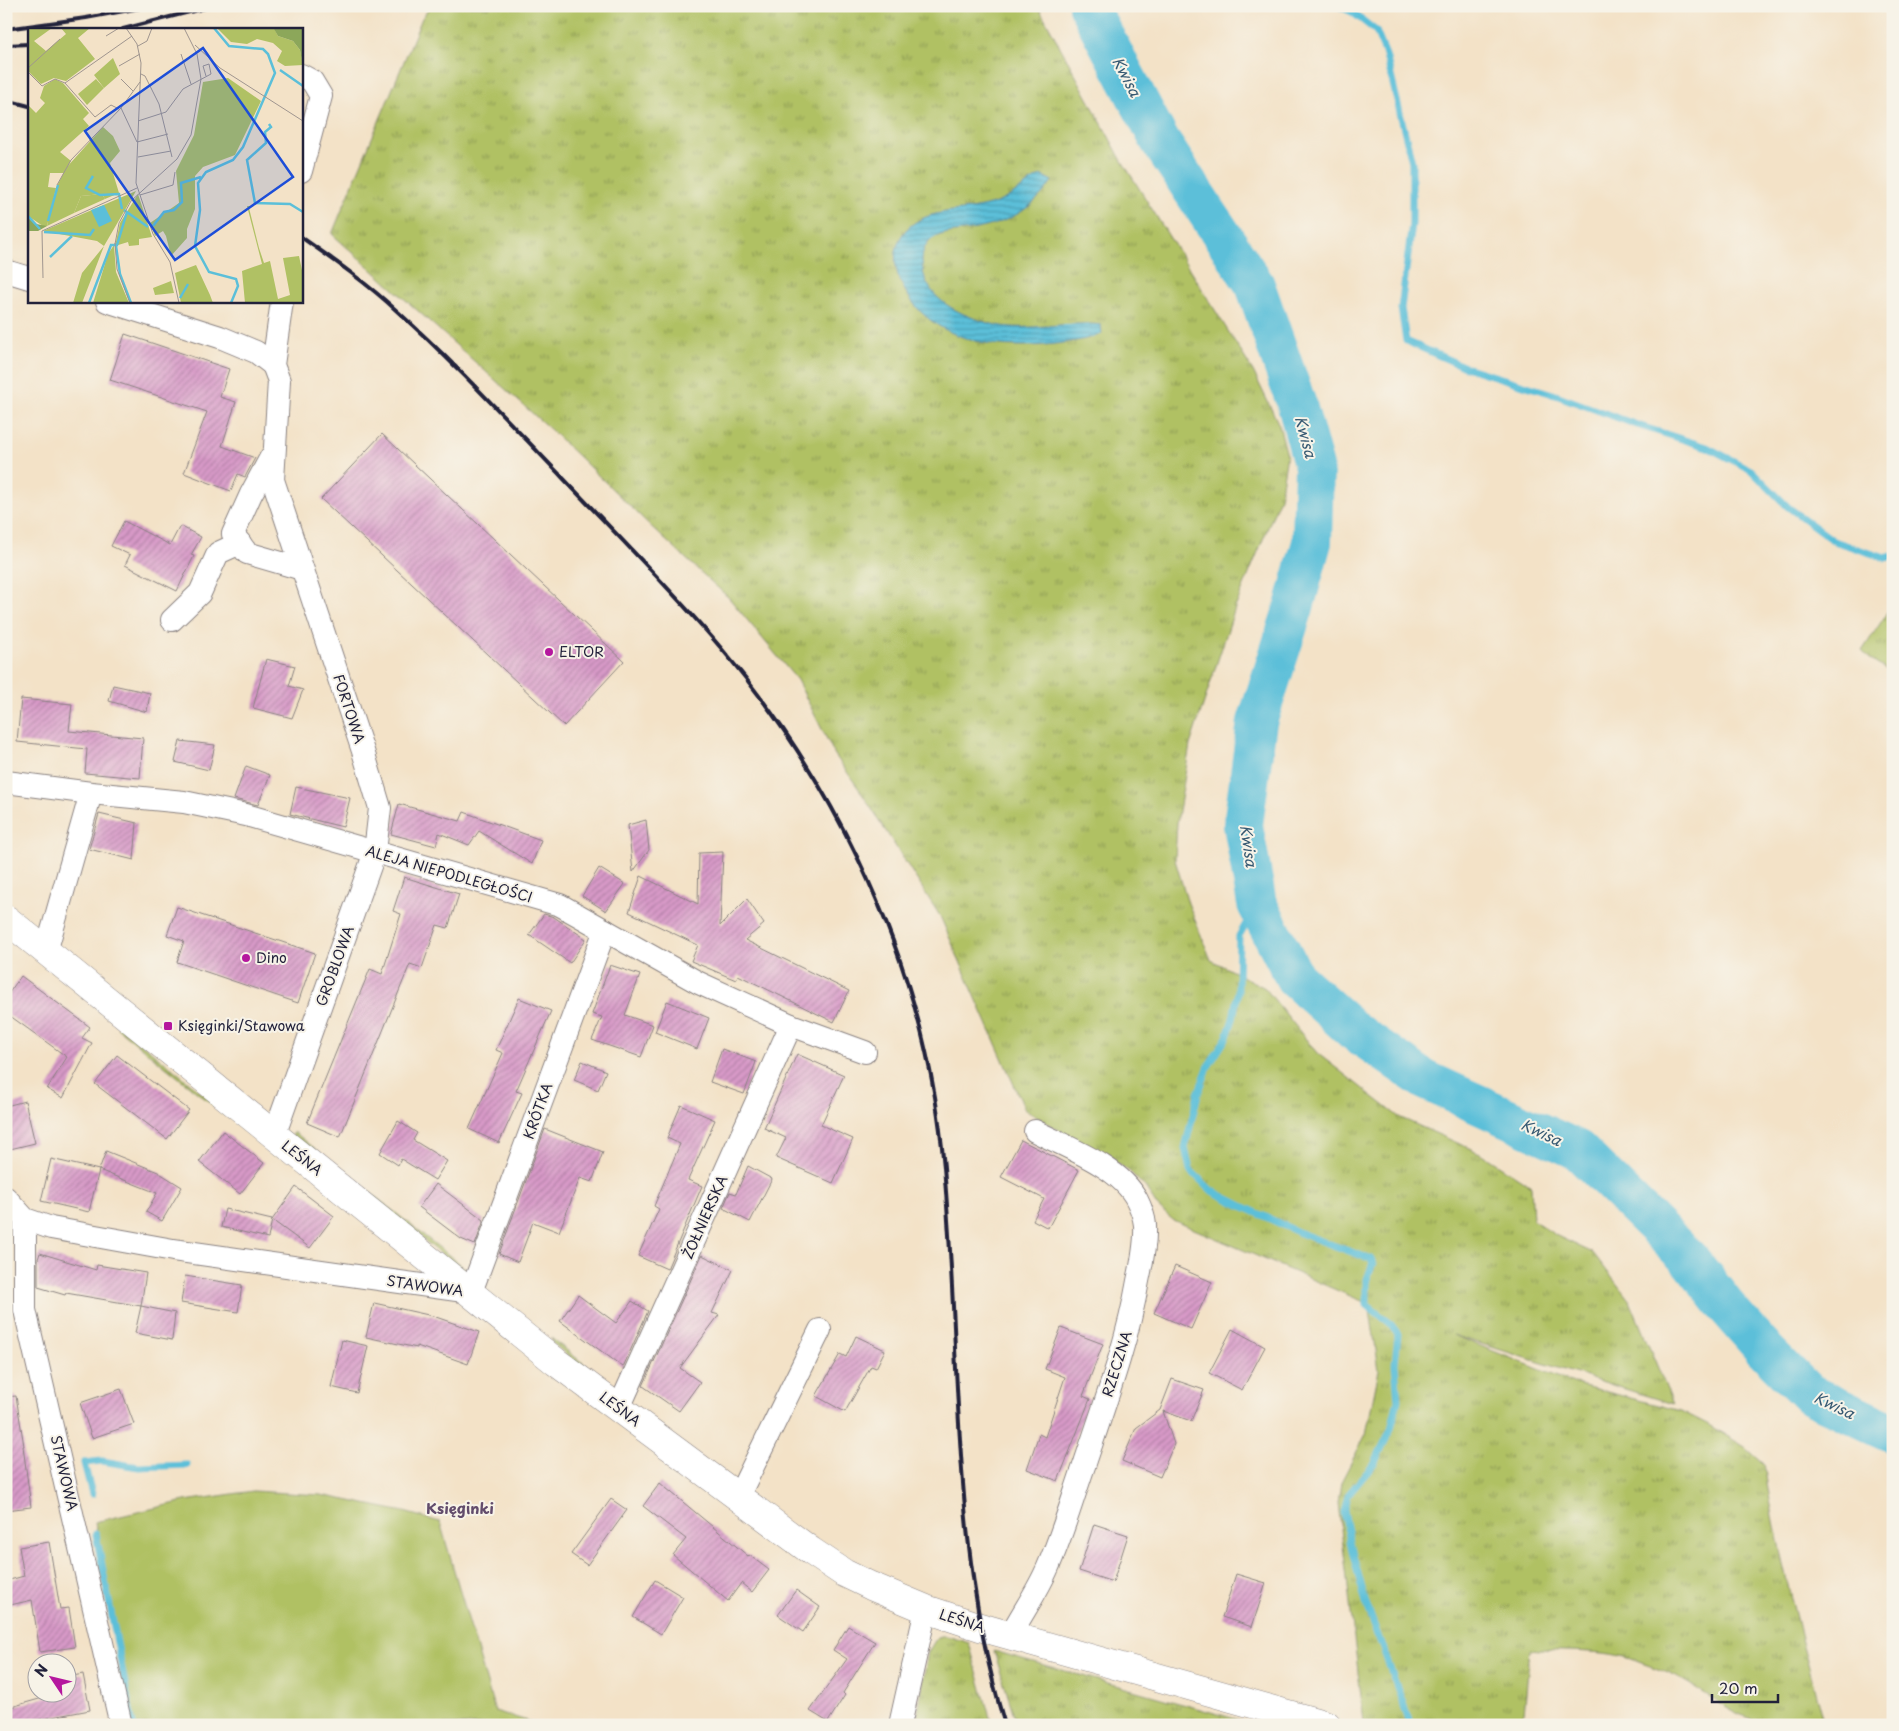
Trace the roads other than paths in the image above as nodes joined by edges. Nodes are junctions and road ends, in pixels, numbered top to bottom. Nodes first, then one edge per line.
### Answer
1 (302, 76) edge
2 (302, 164) edge
3 (6, 271) edge
4 (28, 278) edge
5 (111, 302) edge
6 (282, 302) edge
7 (273, 365) junction
8 (274, 452) junction
9 (240, 543) junction
10 (302, 569) junction
11 (172, 620) dead end
12 (6, 782) edge
13 (91, 793) junction
14 (375, 852) junction
15 (6, 920) edge
16 (605, 930) junction
17 (46, 952) junction
18 (791, 1025) junction
19 (865, 1052) dead end
20 (1035, 1131) dead end
21 (274, 1136) junction
22 (6, 1198) edge
23 (25, 1219) junction
24 (15, 1252) edge
25 (471, 1292) junction
26 (820, 1330) dead end
27 (619, 1408) junction
28 (738, 1497) junction
29 (926, 1609) junction
30 (1010, 1636) junction
31 (121, 1725) edge
32 (900, 1725) edge
33 (1327, 1725) edge

1 - 2 street
3 - 4 street
5 - 7 street
6 - 7 street
7 - 8 street, FORTOWA
8 - 9 street, FORTOWA
8 - 10 street, FORTOWA
9 - 10 street
9 - 11 street
10 - 14 street, FORTOWA
12 - 13 street, ALEJA NIEPODLEGŁOŚCI
13 - 14 street, ALEJA NIEPODLEGŁOŚCI
13 - 17 street
14 - 16 street, ALEJA NIEPODLEGŁOŚCI
14 - 21 street, GROBLOWA
15 - 17 main road, LEŚNA
16 - 18 street, ALEJA NIEPODLEGŁOŚCI
16 - 25 street, KRÓTKA
17 - 21 main road, LEŚNA
18 - 19 street, ALEJA NIEPODLEGŁOŚCI
18 - 27 street, ŻOŁNIERSKA
20 - 30 street, RZECZNA
21 - 25 main road, LEŚNA
22 - 23 street, STAWOWA
23 - 24 street, STAWOWA
23 - 25 street, STAWOWA
24 - 31 street, STAWOWA
25 - 27 main road, LEŚNA
26 - 28 street
27 - 28 main road, LEŚNA
28 - 29 main road, LEŚNA
29 - 30 main road, LEŚNA
29 - 32 street
30 - 33 main road, LEŚNA

